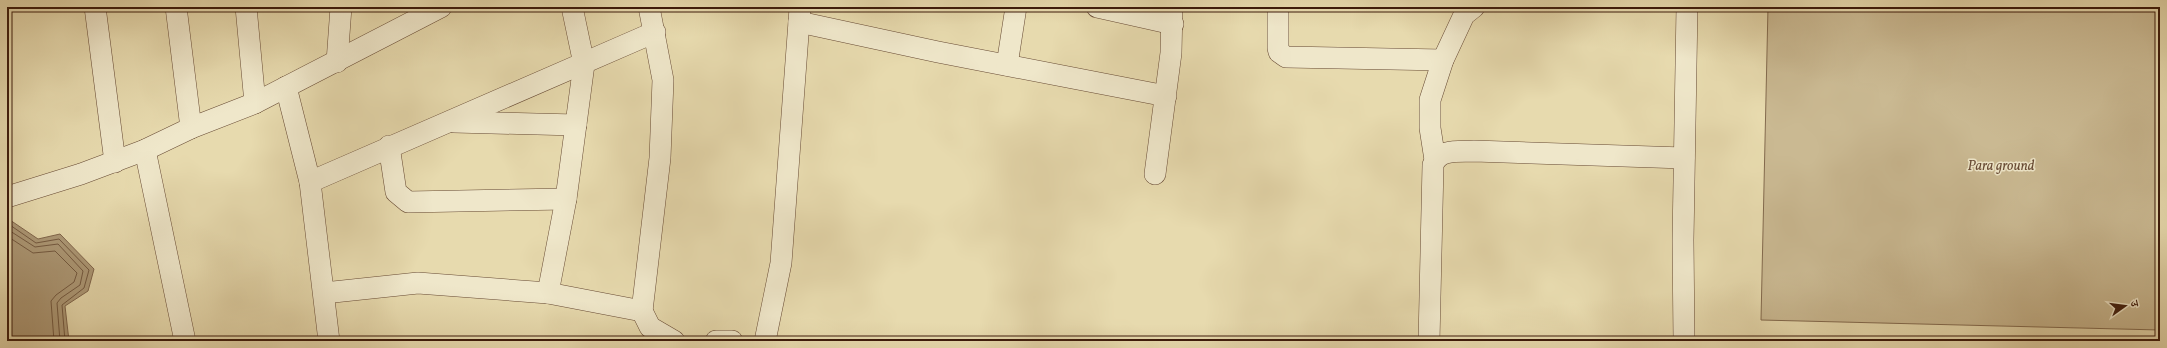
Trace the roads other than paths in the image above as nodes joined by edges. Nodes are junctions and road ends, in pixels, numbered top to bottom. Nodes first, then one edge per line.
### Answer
1 (95, 7) edge
2 (176, 7) edge
3 (246, 7) edge
4 (341, 7) edge
5 (441, 7) edge
6 (572, 7) edge
7 (649, 7) edge
8 (1016, 7) edge
9 (1097, 7) edge
10 (1278, 7) edge
11 (1474, 7) edge
12 (1687, 7) edge
13 (799, 14) edge
14 (1172, 15) edge
15 (655, 32) junction
16 (1443, 60) junction
17 (337, 62) junction
18 (584, 64) junction
19 (1007, 65) junction
20 (286, 87) junction
21 (1166, 96) junction
22 (255, 103) junction
23 (447, 122) junction
24 (576, 125) junction
25 (190, 128) junction
26 (389, 146) junction
27 (145, 150) junction
28 (1684, 158) junction
29 (1435, 160) junction
30 (115, 162) junction
31 (1155, 174) dead end
32 (310, 182) junction
33 (7, 197) edge
34 (566, 200) junction
35 (548, 292) junction
36 (324, 293) junction
37 (642, 311) junction
38 (185, 341) edge
39 (330, 341) edge
40 (674, 341) edge
41 (716, 341) edge
42 (732, 341) edge
43 (764, 341) edge
44 (1429, 341) edge
45 (1684, 341) edge

1 - 30 street
2 - 25 street
3 - 22 street
4 - 17 street
5 - 17 street
6 - 18 street
7 - 15 street
8 - 19 street
9 - 14 street
10 - 16 street
11 - 16 street
12 - 28 street
13 - 19 street
13 - 43 street
14 - 21 street
15 - 18 street
15 - 37 street
16 - 29 street
17 - 20 street
18 - 23 street
18 - 24 street
19 - 21 street
20 - 22 street
20 - 32 street
21 - 31 street
22 - 25 street
23 - 24 street
23 - 26 street
24 - 34 street
25 - 27 street
26 - 32 street
26 - 34 street
27 - 30 street
27 - 38 street
28 - 29 street
28 - 45 street
29 - 44 street
30 - 33 street
32 - 36 street
34 - 35 street
35 - 36 street
35 - 37 street
36 - 39 street
37 - 40 street
41 - 42 street

